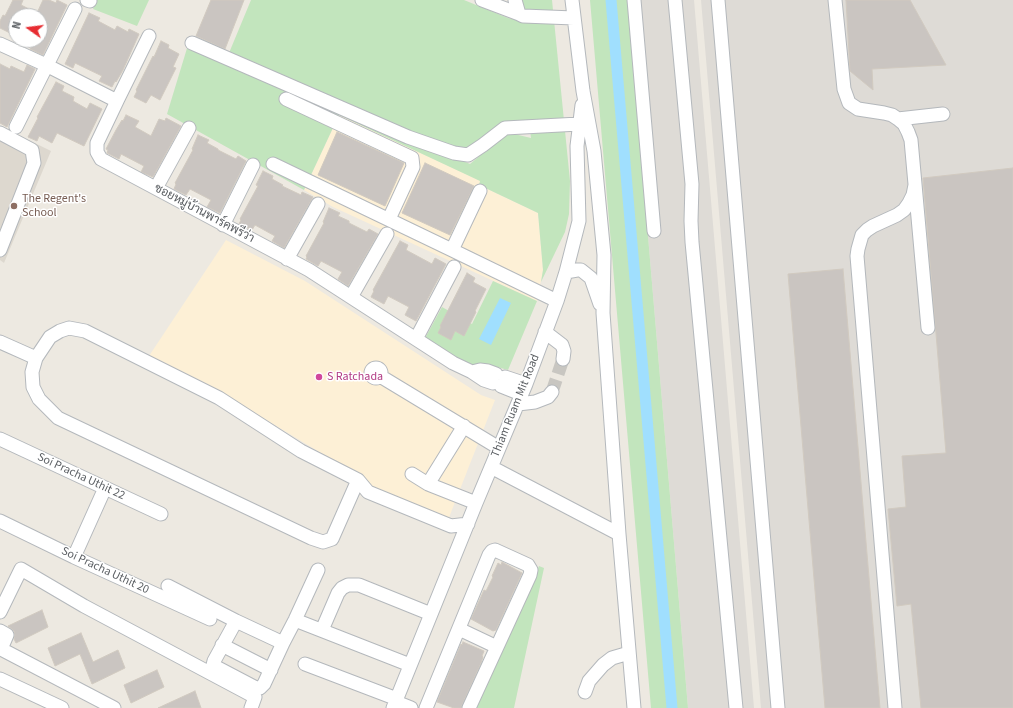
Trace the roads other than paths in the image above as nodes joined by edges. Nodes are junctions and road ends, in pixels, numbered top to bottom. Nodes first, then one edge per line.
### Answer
1 (482, 0) edge
2 (515, 0) edge
3 (572, 0) edge
4 (634, 0) edge
5 (675, 0) edge
6 (718, 0) edge
7 (835, 0) edge
8 (74, 9) dead end
9 (519, 14) junction
10 (574, 18) junction
11 (149, 36) dead end
12 (192, 43) dead end
13 (0, 44) edge
14 (46, 65) junction
15 (583, 91) junction
16 (286, 99) dead end
17 (117, 101) junction
18 (942, 114) dead end
19 (898, 119) junction
20 (579, 124) junction
21 (16, 126) dead end
22 (189, 128) dead end
23 (0, 133) edge
24 (273, 164) dead end
25 (253, 165) dead end
26 (915, 185) junction
27 (156, 188) junction
28 (480, 191) dead end
29 (318, 204) dead end
30 (389, 219) junction
31 (223, 225) junction
32 (654, 231) dead end
33 (387, 234) dead end
34 (0, 250) edge
35 (452, 250) junction
36 (287, 259) junction
37 (454, 267) dead end
38 (566, 272) junction
39 (352, 297) junction
40 (557, 302) junction
41 (603, 313) junction
42 (928, 328) dead end
43 (545, 332) junction
44 (416, 339) junction
45 (0, 342) edge
46 (30, 356) junction
47 (563, 360) tunnel mouth
48 (380, 376) dead end
49 (552, 392) tunnel mouth
50 (522, 394) junction
51 (464, 426) junction
52 (0, 439) edge
53 (499, 448) junction
54 (491, 467) junction
55 (412, 474) dead end
56 (358, 480) junction
57 (428, 484) junction
58 (104, 488) junction
59 (476, 503) junction
60 (161, 514) dead end
61 (0, 521) edge
62 (468, 524) junction
63 (619, 534) junction
64 (74, 557) junction
65 (318, 570) dead end
66 (168, 586) dead end
67 (0, 612) edge
68 (431, 614) junction
69 (210, 619) dead end
70 (236, 620) junction
71 (295, 620) junction
72 (459, 629) junction
73 (322, 630) junction
74 (0, 631) edge
75 (284, 642) junction
76 (222, 645) junction
77 (497, 647) junction
78 (629, 653) junction
79 (305, 664) dead end
80 (410, 665) junction
81 (271, 670) junction
82 (0, 680) edge
83 (585, 692) dead end
84 (395, 703) edge
85 (62, 708) edge
86 (114, 708) edge
87 (251, 708) edge
88 (411, 708) edge
89 (426, 708) edge
90 (469, 708) edge
91 (634, 708) edge
92 (736, 708) edge
93 (778, 708) edge
94 (895, 708) edge

1 - 9 street
2 - 9 street
3 - 10 street, Thiam Ruam Mit Road
4 - 32 street
5 - 92 street
6 - 93 street
7 - 19 street
8 - 14 street
9 - 10 street
10 - 15 street, Thiam Ruam Mit Road
11 - 17 street
12 - 20 street
13 - 14 street
14 - 17 street
14 - 21 street
15 - 20 street, Thiam Ruam Mit Road
15 - 41 street, Thiam Ruam Mit Road
16 - 30 street
17 - 27 street, ซอยหมู่บ้านพาร์คพรีว่า
18 - 19 street
19 - 26 street
20 - 38 street, Thiam Ruam Mit Road
22 - 27 street
23 - 34 street
24 - 30 street
25 - 31 street
26 - 42 street
26 - 94 street
27 - 31 street, ซอยหมู่บ้านพาร์คพรีว่า
28 - 35 street
29 - 36 street
30 - 35 street
31 - 36 street, ซอยหมู่บ้านพาร์คพรีว่า
33 - 39 street
35 - 40 street
36 - 39 street, ซอยหมู่บ้านพาร์คพรีว่า
37 - 44 street
38 - 40 street, Thiam Ruam Mit Road
38 - 41 street
39 - 44 street, ซอยหมู่บ้านพาร์คพรีว่า
40 - 43 street, Thiam Ruam Mit Road
41 - 63 street, Thiam Ruam Mit Road
43 - 47 street
43 - 50 street, Thiam Ruam Mit Road
44 - 50 street, ซอยหมู่บ้านพาร์คพรีว่า
45 - 46 street
46 - 56 street
46 - 56 street
48 - 51 street
49 - 50 street
50 - 53 street, Thiam Ruam Mit Road
51 - 53 street
51 - 57 street
52 - 58 street, Soi Pracha Uthit 22
53 - 54 street, Thiam Ruam Mit Road
54 - 59 street, Thiam Ruam Mit Road
54 - 63 street
55 - 57 street
56 - 62 street
57 - 59 street
58 - 60 street, Soi Pracha Uthit 22
58 - 64 street
59 - 62 street, Thiam Ruam Mit Road
61 - 64 street, Soi Pracha Uthit 20
62 - 68 street, Thiam Ruam Mit Road
63 - 78 street, Thiam Ruam Mit Road
64 - 69 street, Soi Pracha Uthit 20
65 - 71 street
66 - 70 street
67 - 87 street
68 - 73 street
68 - 80 street, Thiam Ruam Mit Road
70 - 75 street
70 - 76 street
71 - 73 street
71 - 75 street
72 - 77 street
72 - 77 street
72 - 89 street
73 - 80 street
74 - 86 street
75 - 81 street
76 - 81 street
76 - 81 street
77 - 90 street
78 - 83 street
78 - 91 street, Thiam Ruam Mit Road
79 - 84 street
80 - 84 street, Thiam Ruam Mit Road
82 - 85 street
84 - 88 street

